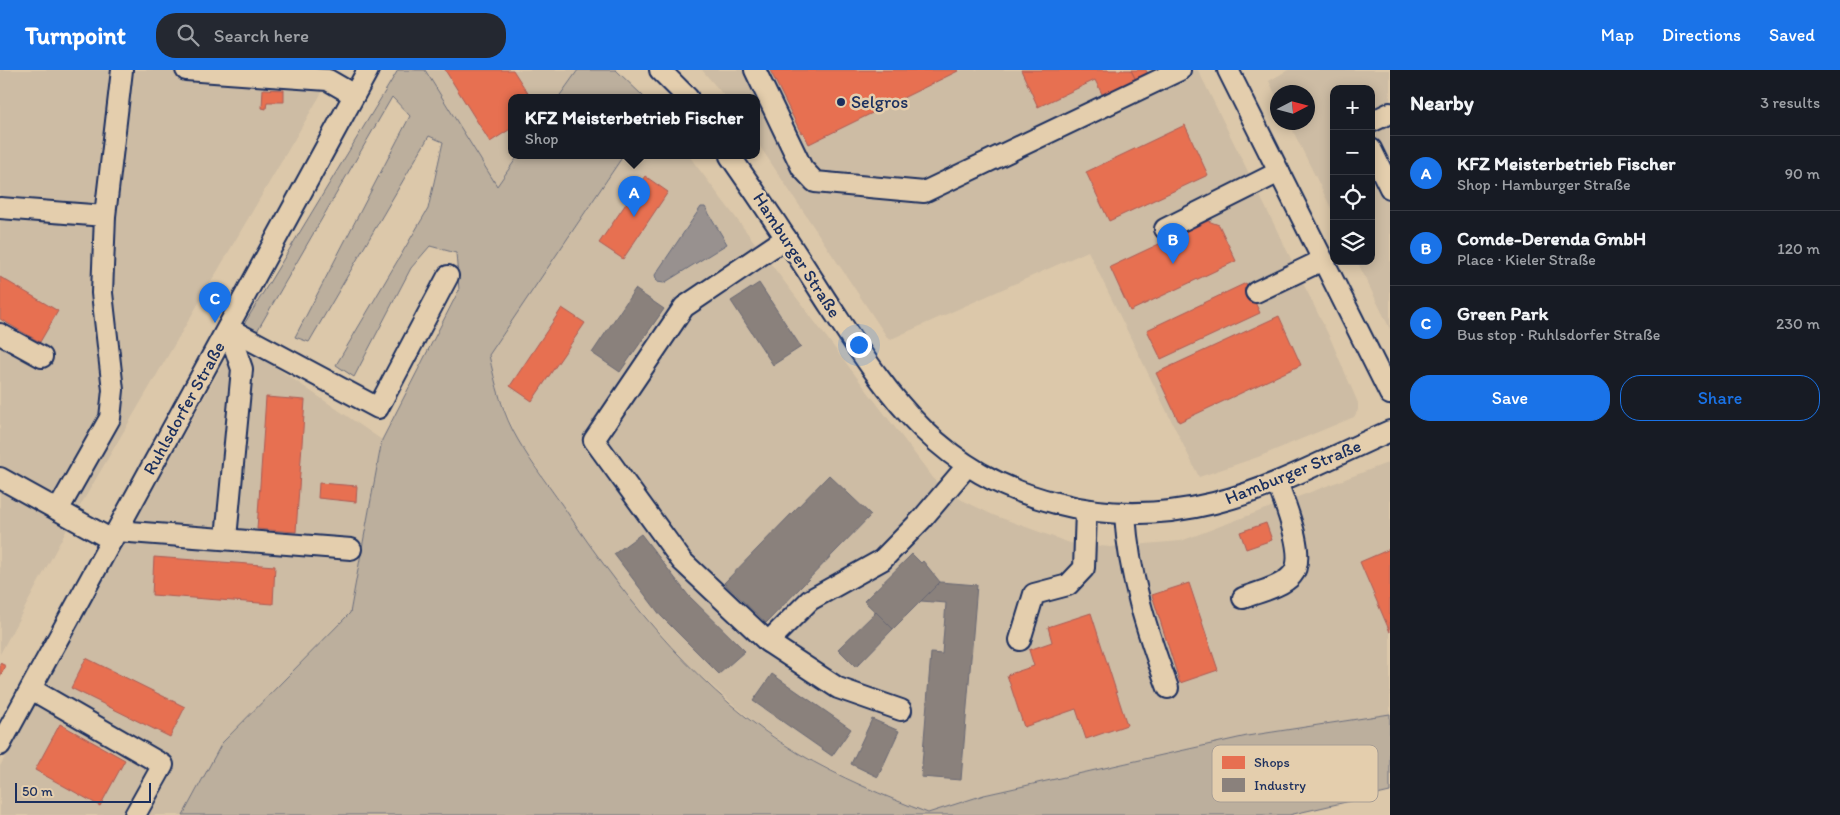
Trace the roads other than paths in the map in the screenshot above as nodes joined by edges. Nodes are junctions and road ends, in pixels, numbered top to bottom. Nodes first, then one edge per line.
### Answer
1 (122, 70) edge
2 (186, 70) edge
3 (368, 70) edge
4 (660, 70) edge
5 (755, 70) edge
6 (1228, 70) edge
7 (1171, 72) edge
8 (684, 94) edge
9 (354, 95) junction
10 (1390, 113) edge
11 (1375, 120) edge
12 (1375, 157) edge
13 (732, 159) edge
14 (1279, 172) junction
15 (1390, 188) edge
16 (0, 208) edge
17 (105, 216) junction
18 (1165, 229) dead end
19 (786, 238) junction
20 (1323, 260) junction
21 (448, 276) dead end
22 (1256, 292) dead end
23 (228, 328) junction
24 (0, 334) edge
25 (42, 357) dead end
26 (1390, 394) edge
27 (1390, 431) edge
28 (967, 466) junction
29 (0, 478) edge
30 (1276, 482) junction
31 (58, 510) junction
32 (1086, 511) junction
33 (1125, 515) junction
34 (115, 535) junction
35 (226, 538) junction
36 (351, 549) dead end
37 (1243, 598) dead end
38 (1020, 640) dead end
39 (768, 642) junction
40 (1168, 688) dead end
41 (31, 689) junction
42 (902, 710) dead end
43 (0, 745) edge
44 (134, 815) edge

1 - 17 street
2 - 9 street
3 - 9 street, Ruhlsdorfer Straße
4 - 8 street
5 - 7 street
6 - 14 street
9 - 23 street, Ruhlsdorfer Straße
10 - 11 street
12 - 15 street
13 - 19 street, Hamburger Straße
14 - 18 street
14 - 20 street
16 - 17 street
17 - 31 street
19 - 28 street, Hamburger Straße
19 - 39 street
20 - 22 street
20 - 26 street
21 - 23 street
23 - 34 street, Ruhlsdorfer Straße
23 - 35 street
24 - 25 street
27 - 30 street, Hamburger Straße
28 - 32 street, Hamburger Straße
28 - 39 street
29 - 31 street
30 - 33 street, Hamburger Straße
30 - 37 street
31 - 34 street
32 - 33 street, Hamburger Straße
32 - 38 street
33 - 40 street
34 - 35 street
34 - 41 street, Ruhlsdorfer Straße
35 - 36 street
39 - 42 street
41 - 43 street, Ruhlsdorfer Straße
41 - 44 street

